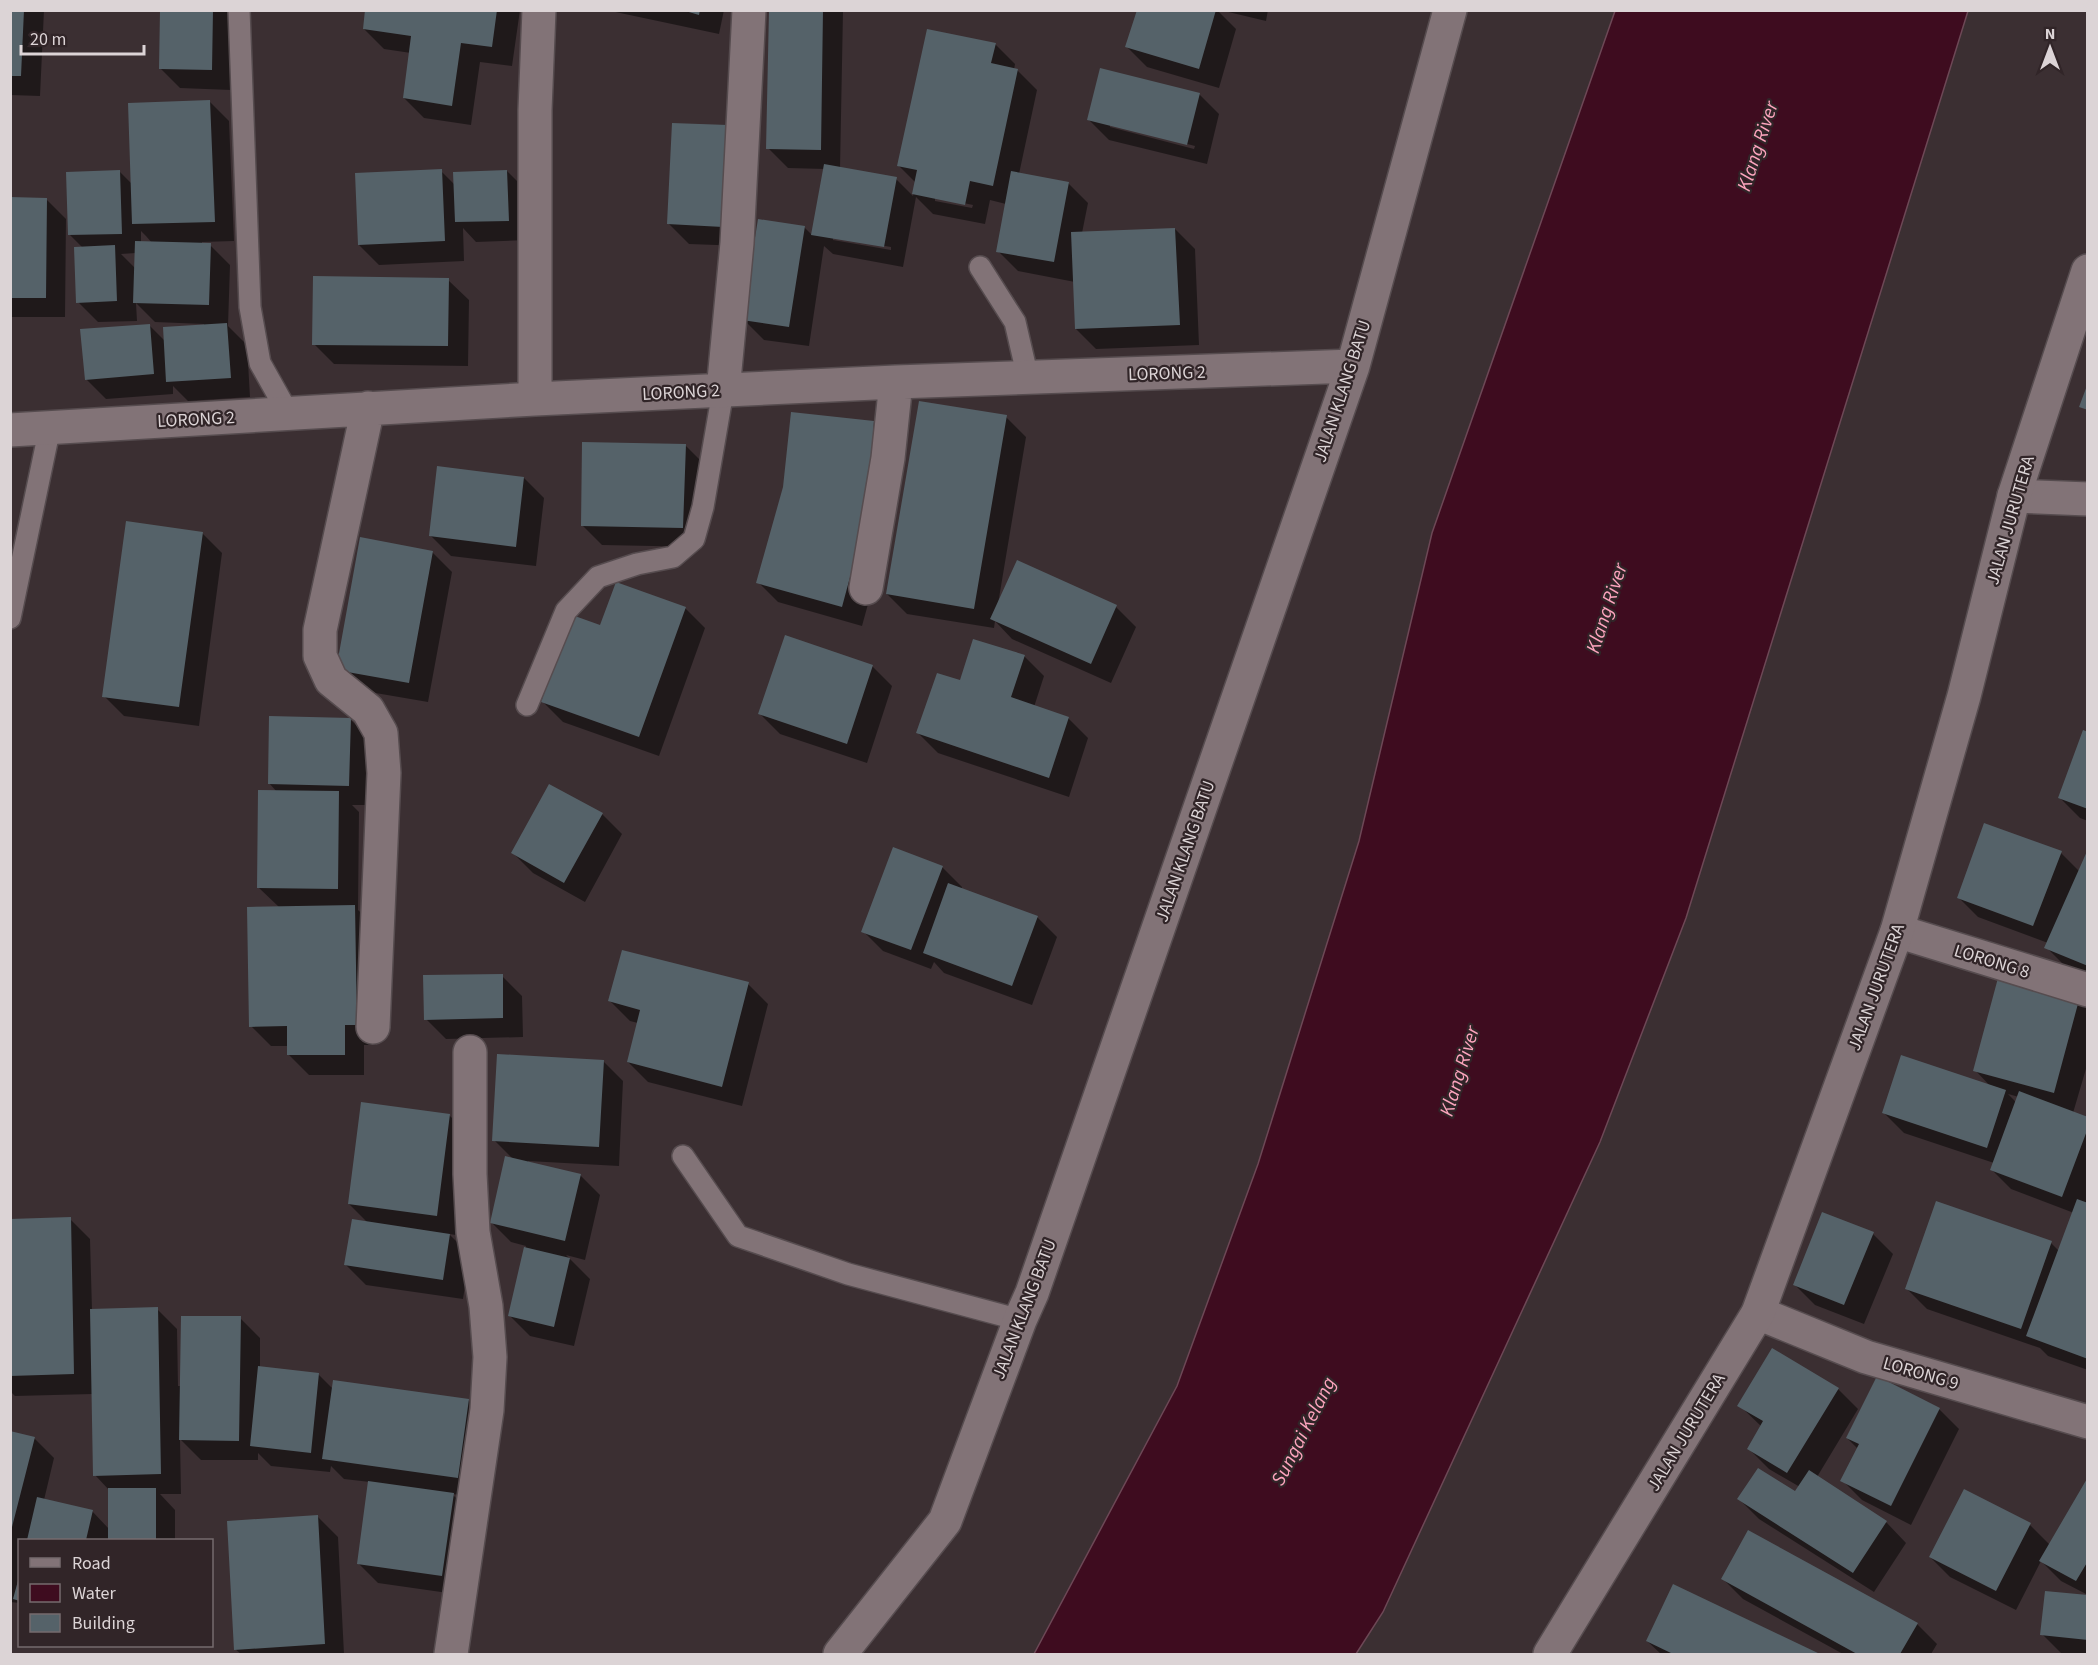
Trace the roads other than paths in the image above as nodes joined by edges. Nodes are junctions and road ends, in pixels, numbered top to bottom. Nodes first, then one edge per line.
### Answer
1 (238, 10) edge
2 (539, 10) edge
3 (749, 10) edge
4 (1450, 10) edge
5 (980, 267) dead end
6 (2088, 271) edge
7 (1353, 366) junction
8 (1028, 378) junction
9 (896, 382) junction
10 (723, 391) junction
11 (535, 399) junction
12 (368, 408) junction
13 (288, 413) junction
14 (50, 427) junction
15 (10, 430) edge
16 (2014, 496) junction
17 (2088, 499) edge
18 (866, 588) dead end
19 (10, 618) edge
20 (526, 705) dead end
21 (1897, 931) junction
22 (2088, 990) edge
23 (373, 1027) dead end
24 (470, 1052) dead end
25 (684, 1156) dead end
26 (1758, 1313) junction
27 (1020, 1320) junction
28 (2088, 1422) edge
29 (451, 1654) edge
30 (840, 1654) edge
31 (1551, 1654) edge

1 - 13 lane
2 - 11 street
3 - 10 street
4 - 7 street, JALAN KLANG BATU
5 - 8 lane
6 - 16 street, JALAN JURUTERA
7 - 8 street, LORONG 2
7 - 27 street, JALAN KLANG BATU
8 - 9 street, LORONG 2
9 - 10 street, LORONG 2
9 - 18 street
10 - 11 street, LORONG 2
10 - 20 lane
11 - 12 street, LORONG 2
12 - 13 street, LORONG 2
12 - 23 street
13 - 14 street, LORONG 2
14 - 15 street, LORONG 2
14 - 19 lane
16 - 17 street
16 - 21 street, JALAN JURUTERA
21 - 22 street, LORONG 8
21 - 26 street, JALAN JURUTERA
24 - 29 street
25 - 27 lane
26 - 28 street, LORONG 9
26 - 31 street, JALAN JURUTERA
27 - 30 street, JALAN KLANG BATU

